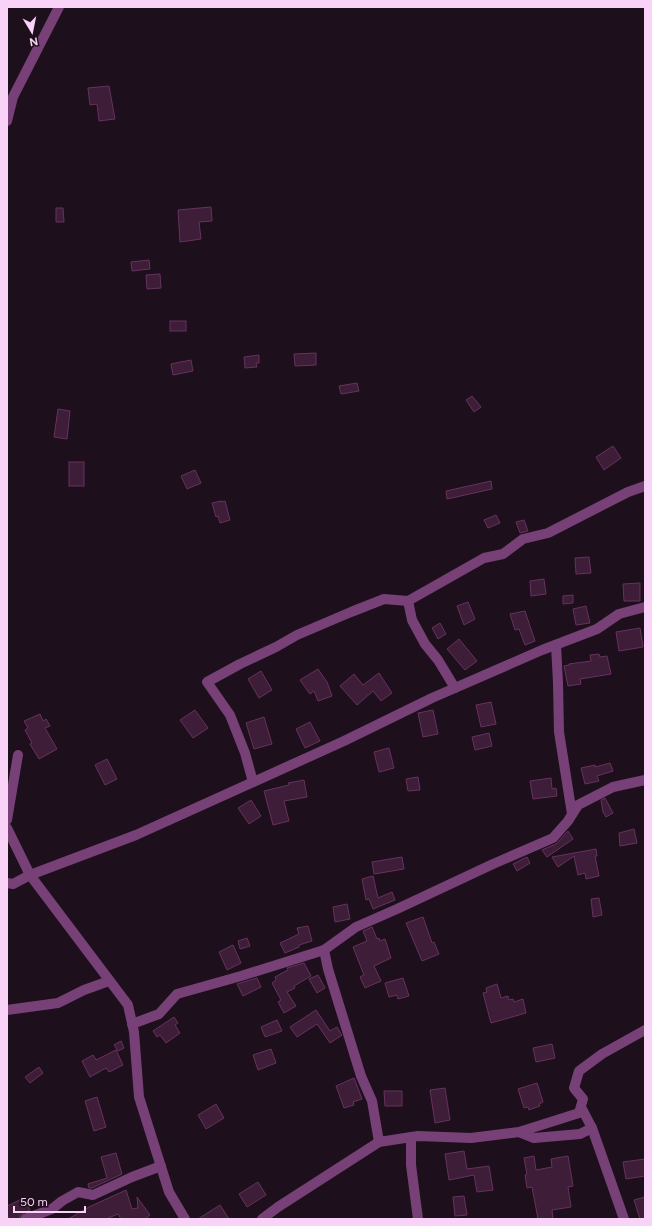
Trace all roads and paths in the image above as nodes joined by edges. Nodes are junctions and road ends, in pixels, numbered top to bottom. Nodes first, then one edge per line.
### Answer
1 (59, 7) edge
2 (7, 121) edge
3 (645, 486) edge
4 (408, 601) junction
5 (645, 607) edge
6 (556, 645) junction
7 (455, 688) junction
8 (18, 755) dead end
9 (645, 780) edge
10 (253, 782) junction
11 (572, 814) junction
12 (7, 820) edge
13 (7, 828) edge
14 (30, 875) junction
15 (7, 883) edge
16 (324, 950) junction
17 (109, 981) junction
18 (7, 1010) edge
19 (132, 1024) junction
20 (645, 1030) edge
21 (581, 1107) junction
22 (592, 1128) junction
23 (519, 1132) junction
24 (411, 1137) junction
25 (379, 1142) junction
26 (161, 1166) junction
27 (25, 1219) edge
28 (185, 1219) edge
29 (262, 1219) edge
30 (418, 1219) edge
31 (624, 1219) edge

1 - 2 street
3 - 4 street
4 - 7 street
4 - 10 street
5 - 6 street
6 - 7 street
6 - 11 street
7 - 10 street
8 - 12 street
9 - 11 street
10 - 14 street
11 - 16 street
13 - 14 street
14 - 15 street
14 - 17 street
16 - 19 street
16 - 25 street
17 - 18 street
17 - 19 street
19 - 26 street
20 - 21 street
21 - 22 street
21 - 23 street
22 - 23 street
22 - 31 street
23 - 24 street
24 - 25 street
24 - 30 street
25 - 29 street
26 - 27 street
26 - 28 street

